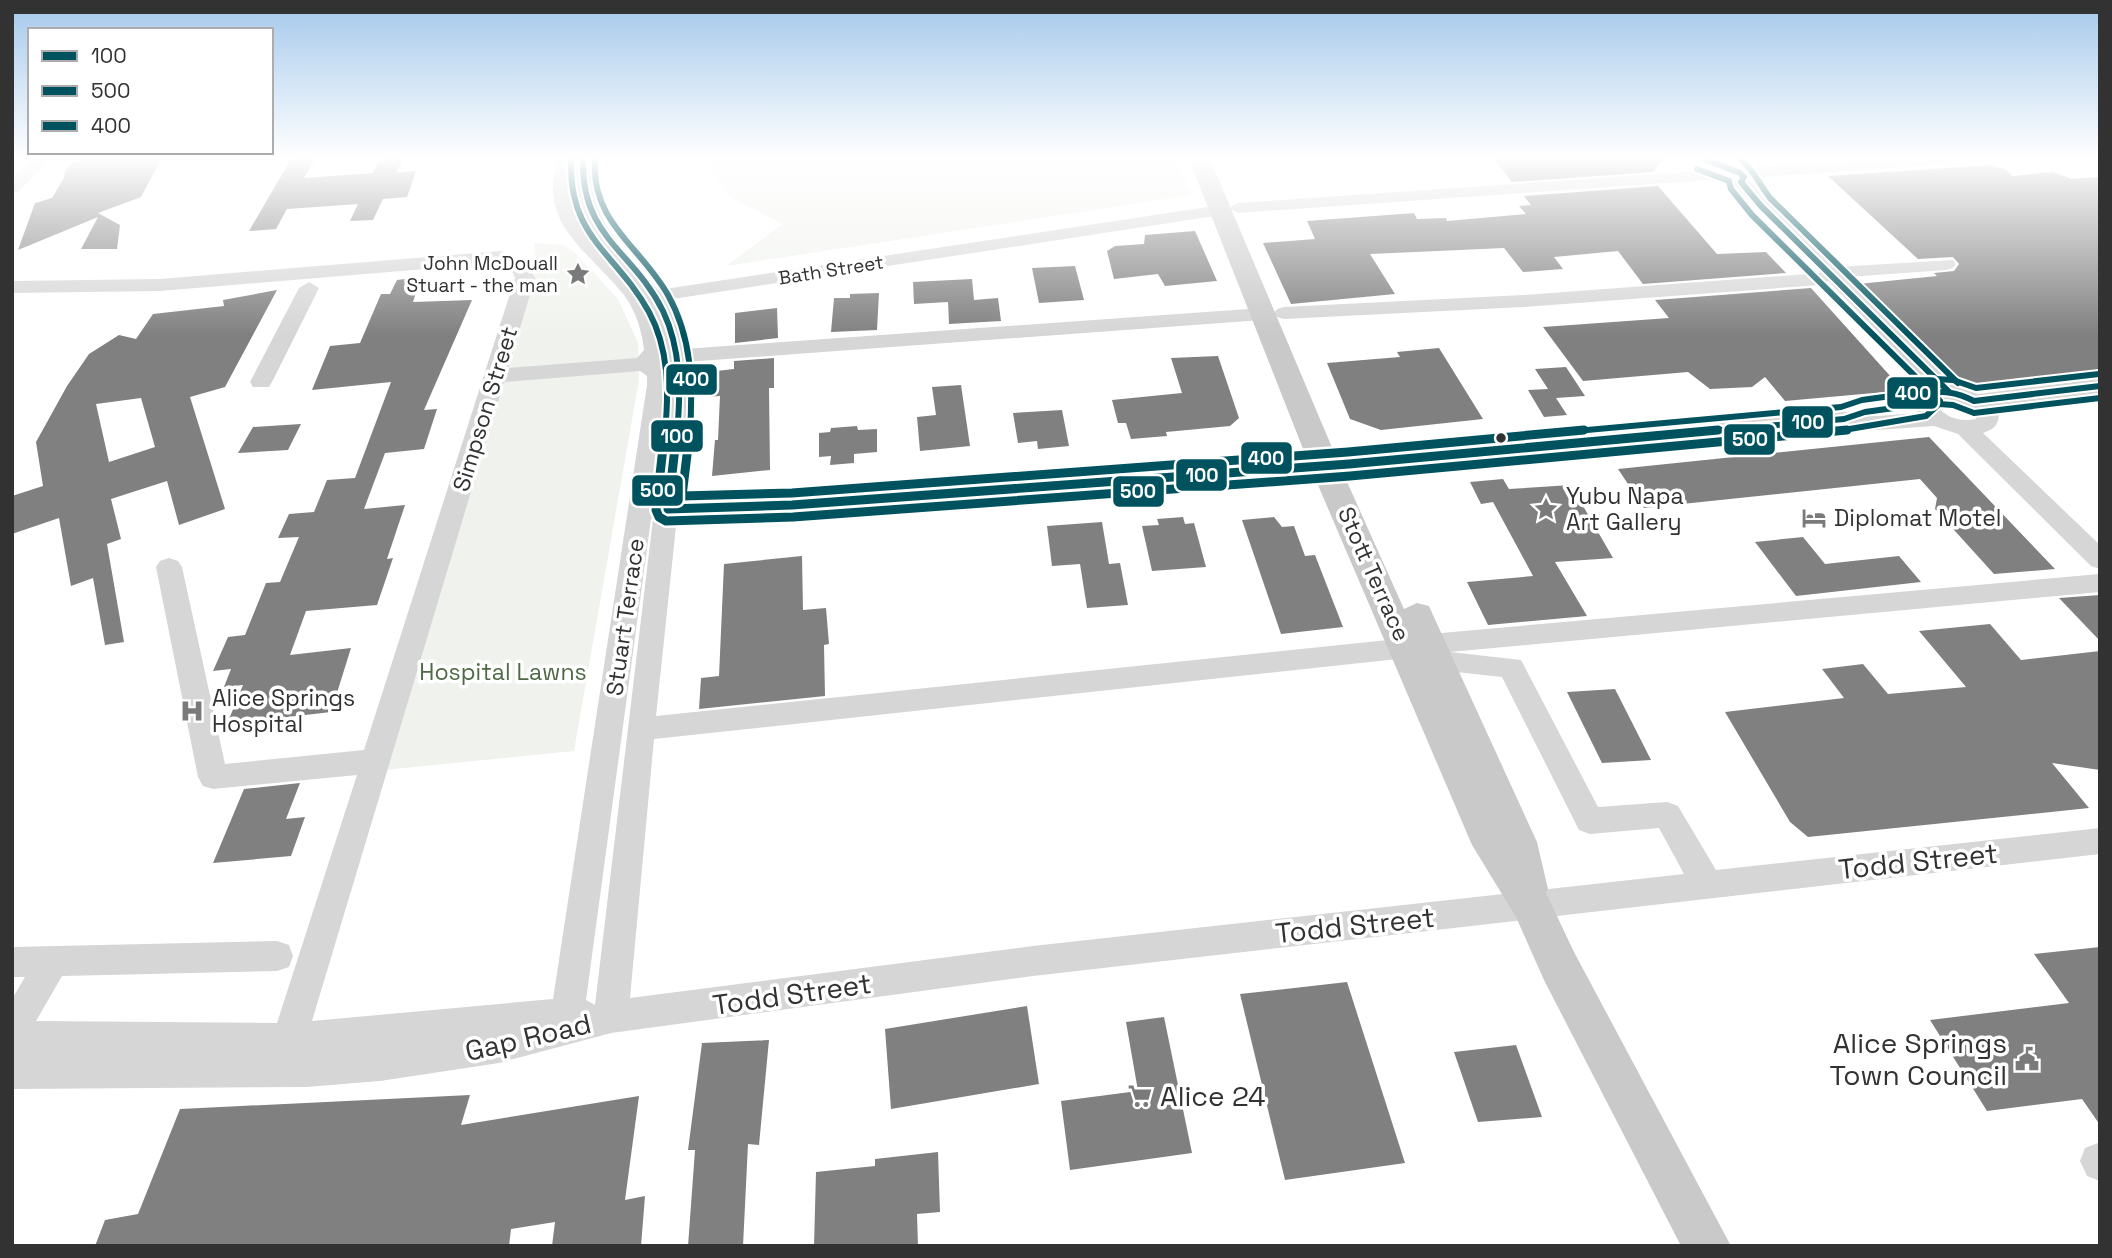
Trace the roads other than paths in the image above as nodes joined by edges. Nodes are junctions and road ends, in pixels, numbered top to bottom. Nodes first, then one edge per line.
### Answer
1 (569, 218) edge
2 (592, 218) edge
3 (1172, 218) edge
4 (1233, 218) edge
5 (1770, 218) edge
6 (1936, 264) dead end
7 (1832, 274) junction
8 (314, 280) junction
9 (365, 284) dead end
10 (12, 286) edge
11 (649, 304) junction
12 (1273, 313) junction
13 (676, 359) junction
14 (644, 364) junction
15 (495, 376) junction
16 (261, 382) dead end
17 (2100, 386) edge
18 (2100, 400) edge
19 (1935, 402) junction
20 (1977, 417) junction
21 (1337, 464) junction
22 (653, 519) junction
23 (2100, 542) edge
24 (2100, 560) edge
25 (169, 567) dead end
26 (2100, 583) edge
27 (1425, 651) junction
28 (640, 729) junction
29 (375, 761) junction
30 (2100, 841) edge
31 (1707, 884) junction
32 (1531, 905) junction
33 (277, 956) dead end
34 (25, 966) edge
35 (611, 1017) junction
36 (566, 1022) junction
37 (12, 1031) edge
38 (12, 1038) edge
39 (289, 1040) junction
40 (12, 1072) edge
41 (1626, 1096) junction
42 (1707, 1246) edge
43 (1731, 1246) edge

1 - 11 street, Stuart Terrace
2 - 11 street, Stuart Terrace
3 - 11 street, Bath Street
4 - 12 main road, Stott Terrace
5 - 7 street
6 - 7 street
7 - 12 street
7 - 19 street
8 - 9 street
8 - 10 street, Simpson Street
8 - 15 street, Simpson Street
8 - 16 street
11 - 13 street, Stuart Terrace
11 - 14 street, Stuart Terrace
12 - 13 street
12 - 21 main road, Stott Terrace
13 - 14 street
13 - 22 street, Stuart Terrace
14 - 15 street
14 - 22 street, Stuart Terrace
15 - 29 street, Simpson Street
17 - 20 street
18 - 20 street
19 - 20 street
19 - 20 street
19 - 21 street
20 - 23 street
20 - 24 street
21 - 22 street
21 - 27 main road, Stott Terrace
22 - 28 street, Stuart Terrace
22 - 36 street, Stuart Terrace
25 - 29 street
26 - 27 street
27 - 28 street
27 - 31 street
27 - 32 main road, Stott Terrace
28 - 35 street, Stuart Terrace
29 - 39 street, Simpson Street
30 - 31 street, Todd Street
31 - 32 street, Todd Street
32 - 35 street, Todd Street
32 - 41 main road, Stott Terrace
33 - 34 street
34 - 37 street
35 - 36 street, Gap Road
36 - 39 street, Gap Road
36 - 40 street, Gap Road
38 - 39 street, Gap Road
41 - 42 main road, Stott Terrace
41 - 43 main road, Stott Terrace

